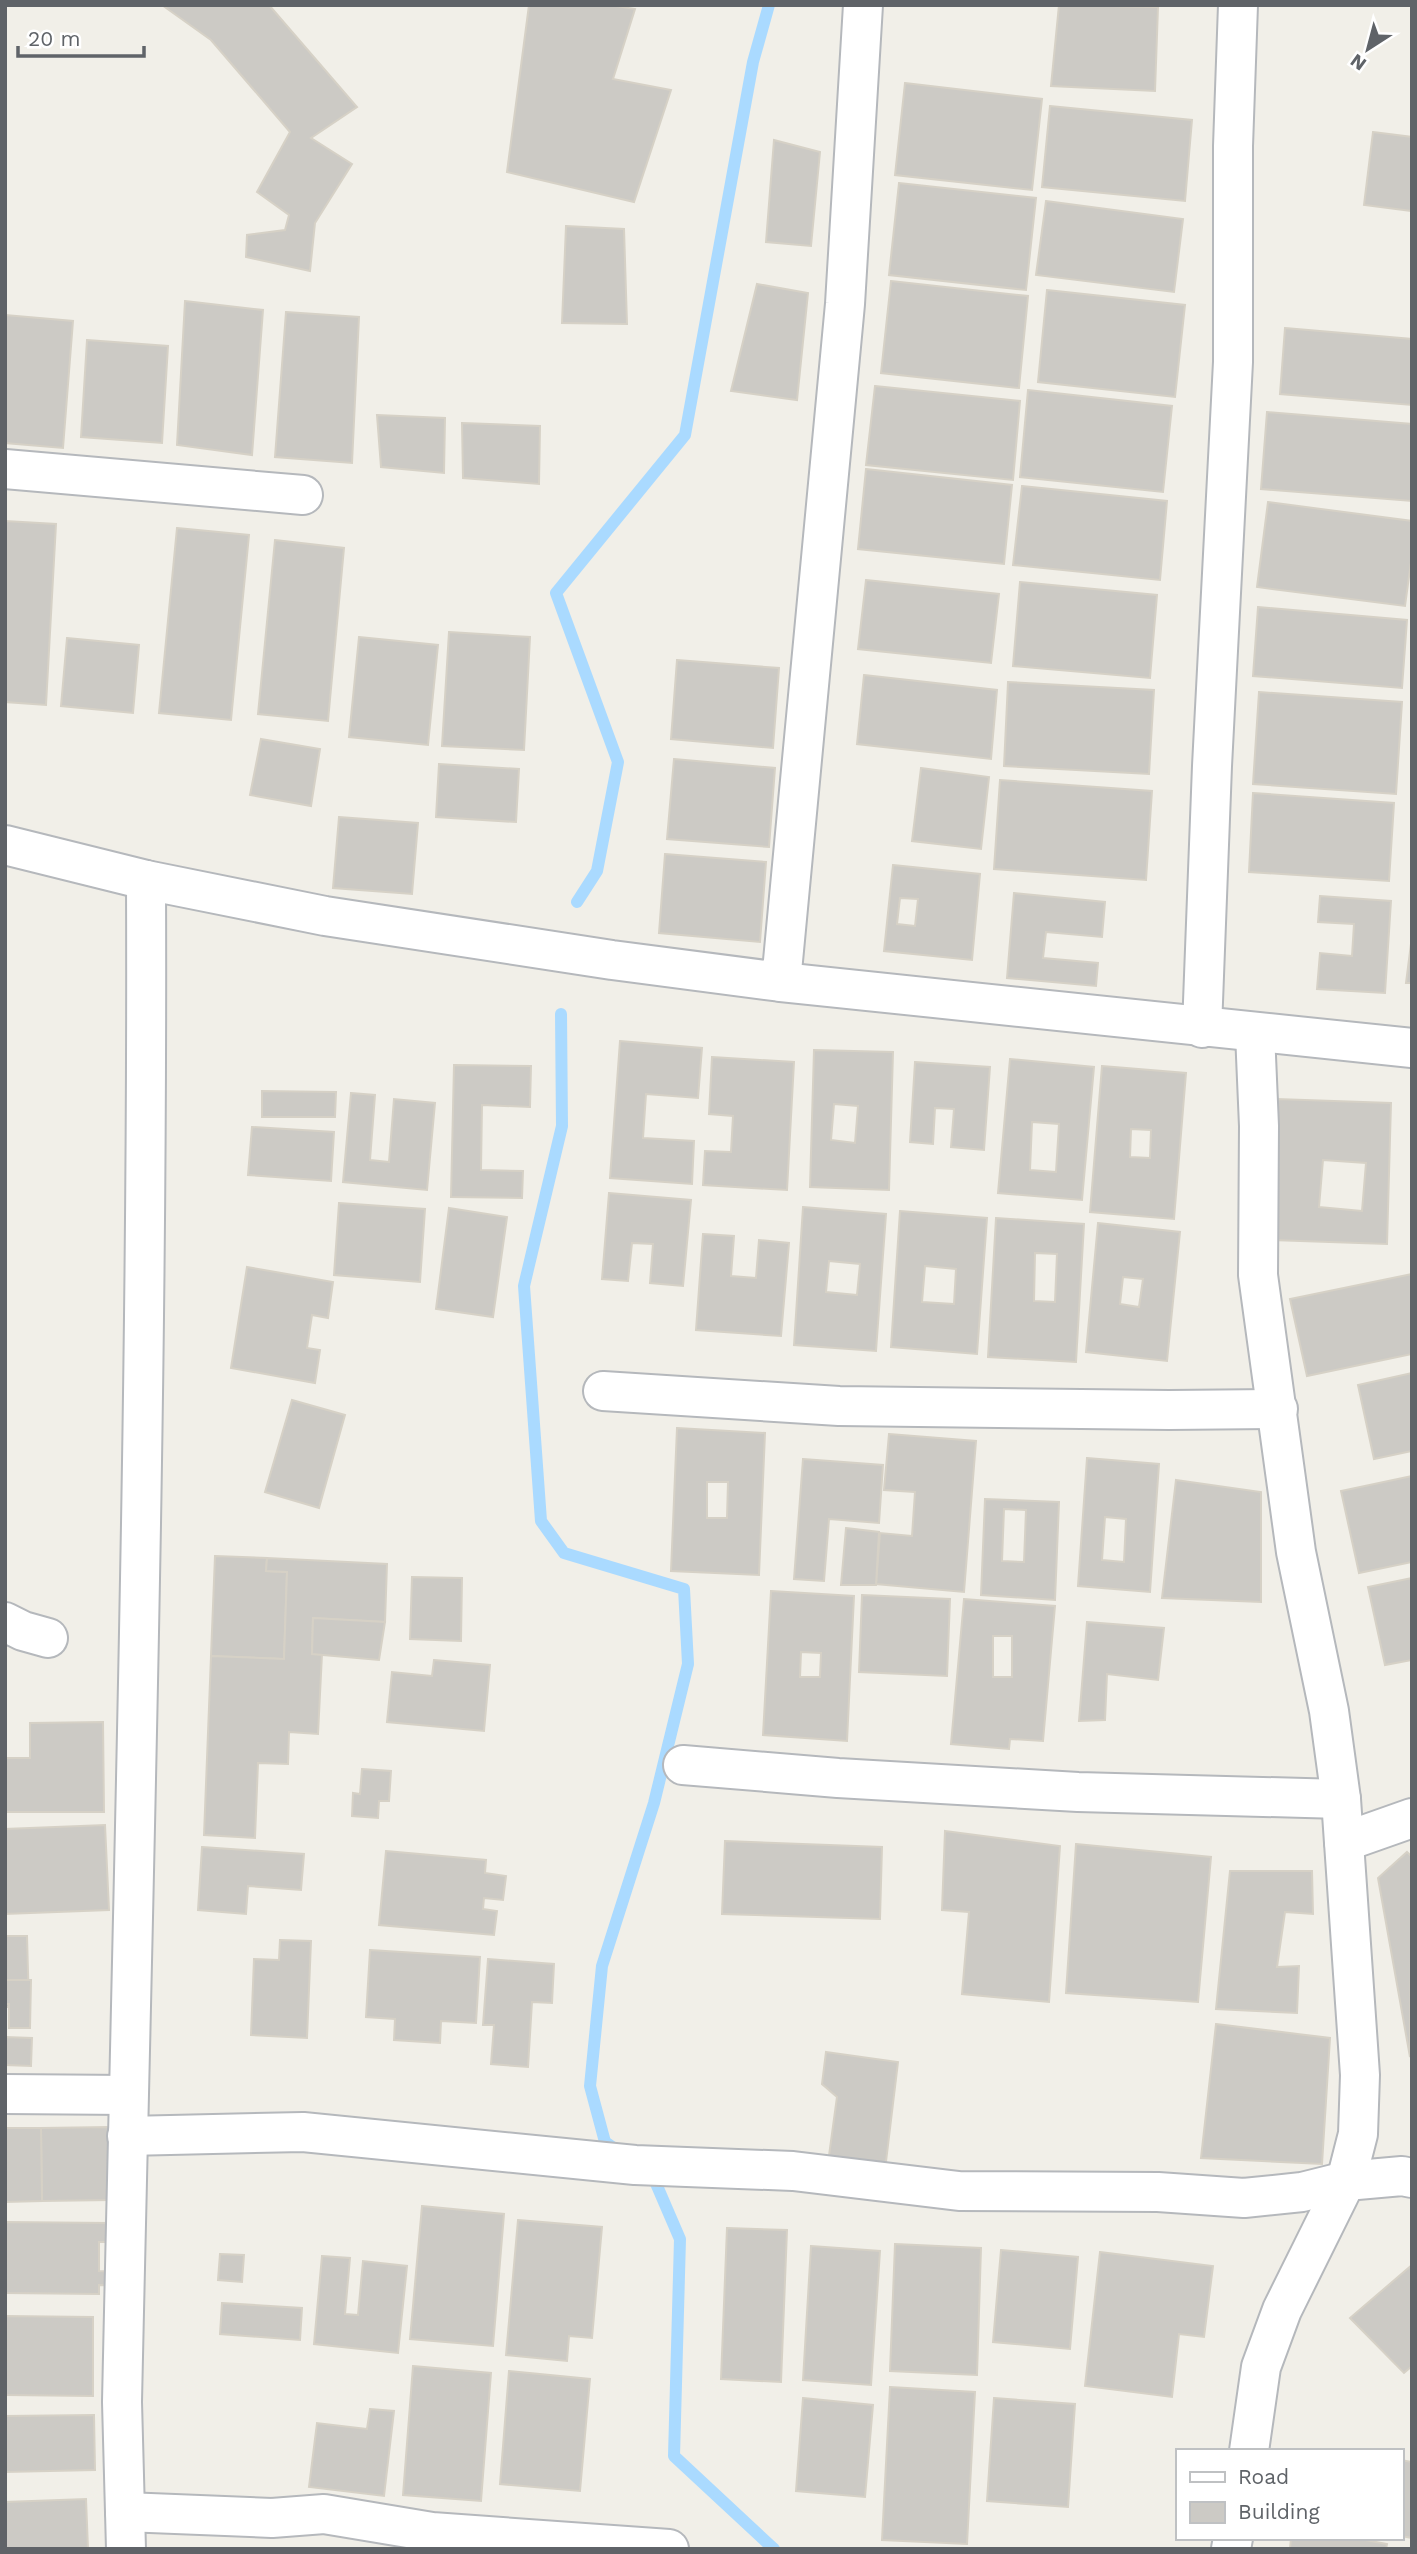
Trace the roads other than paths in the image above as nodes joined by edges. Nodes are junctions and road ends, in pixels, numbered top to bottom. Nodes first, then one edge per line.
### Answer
1 (863, 5) edge
2 (1238, 5) edge
3 (5, 469) edge
4 (303, 495) dead end
5 (5, 845) edge
6 (146, 880) junction
7 (781, 982) junction
8 (1202, 1028) junction
9 (1255, 1033) junction
10 (1412, 1048) edge
11 (603, 1391) dead end
12 (1278, 1409) junction
13 (5, 1622) edge
14 (48, 1638) dead end
15 (683, 1765) dead end
16 (1341, 1799) junction
17 (1412, 1818) edge
18 (1344, 1842) junction
19 (5, 2094) edge
20 (128, 2095) junction
21 (127, 2136) junction
22 (1412, 2178) edge
23 (1346, 2181) junction
24 (1249, 2449) edge
25 (125, 2530) edge
26 (669, 2549) edge

1 - 7 street
2 - 8 street
3 - 4 street
5 - 6 street
6 - 7 street
6 - 20 street
7 - 8 street
8 - 9 street
9 - 10 street
9 - 12 street
11 - 12 street
12 - 16 street
13 - 14 street
15 - 16 street
16 - 18 street
17 - 18 street
18 - 23 street
19 - 20 street
20 - 21 street
21 - 23 street
21 - 25 street
22 - 23 street
23 - 24 street
25 - 26 street

